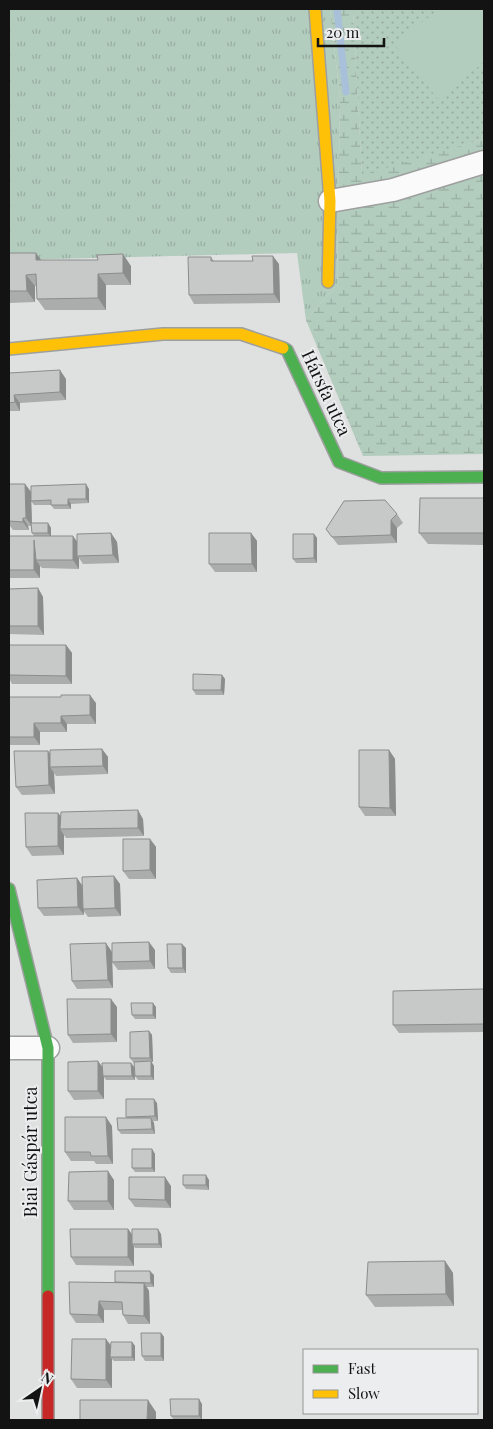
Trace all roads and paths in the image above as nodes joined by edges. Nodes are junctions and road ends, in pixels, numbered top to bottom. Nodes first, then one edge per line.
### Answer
1 (315, 9) edge
2 (484, 162) edge
3 (330, 201) junction
4 (328, 282) dead end
5 (9, 349) edge
6 (484, 477) edge
7 (9, 889) edge
8 (9, 1048) edge
9 (48, 1048) junction
10 (48, 1420) edge

1 - 3 street
2 - 3 street
3 - 4 street
5 - 6 street, Hársfa utca
7 - 9 street, Biai Gáspár utca
8 - 9 street
9 - 10 street, Biai Gáspár utca

